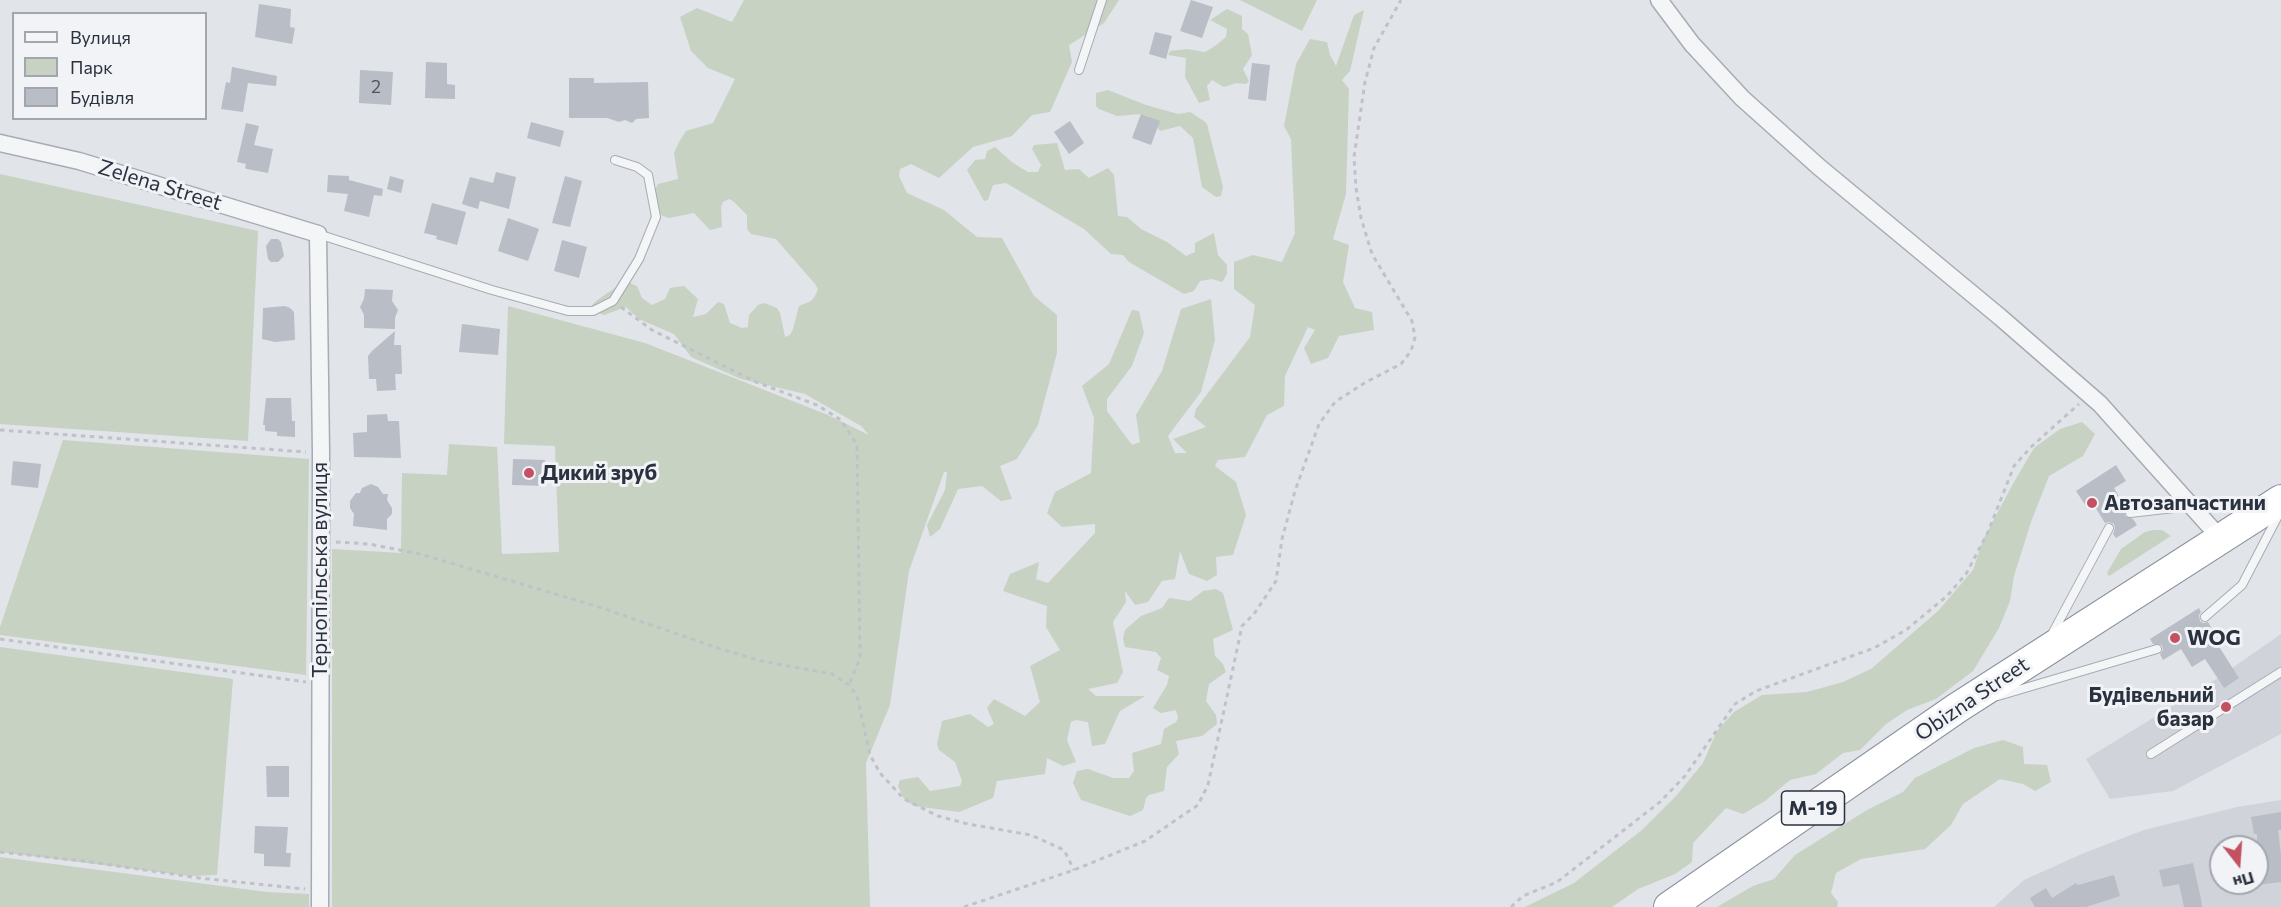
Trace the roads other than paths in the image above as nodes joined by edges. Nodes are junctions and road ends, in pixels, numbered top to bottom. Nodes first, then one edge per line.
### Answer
1 (1102, 0) edge
2 (1659, 0) edge
3 (1079, 70) dead end
4 (0, 143) edge
5 (615, 160) dead end
6 (318, 234) junction
7 (2281, 500) edge
8 (2192, 506) junction
9 (2281, 510) edge
10 (2130, 513) dead end
11 (2109, 528) dead end
12 (2222, 539) junction
13 (2205, 617) dead end
14 (2157, 649) dead end
15 (2042, 653) junction
16 (2281, 672) edge
17 (1957, 708) junction
18 (2151, 754) dead end
19 (320, 907) edge
20 (1669, 907) edge

1 - 3 lane
2 - 8 street
4 - 6 street, Zelena Street
5 - 6 lane
6 - 19 street, Тернопільська вулиця
7 - 12 highway, Obizna Street / М-19
8 - 10 lane
8 - 12 street
9 - 13 lane
11 - 15 lane
12 - 15 highway, Obizna Street / М-19
14 - 17 lane
15 - 17 highway, Obizna Street / М-19
16 - 18 lane
17 - 20 highway, Obizna Street / М-19

